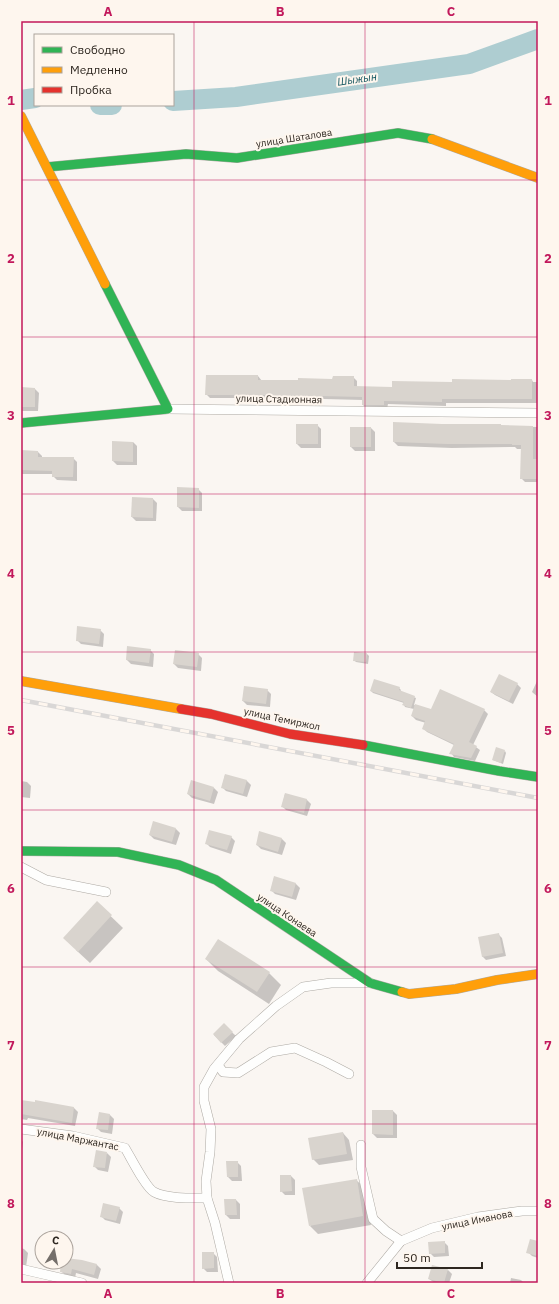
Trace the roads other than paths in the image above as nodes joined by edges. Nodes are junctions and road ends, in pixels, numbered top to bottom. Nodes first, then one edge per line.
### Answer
1 (21, 116) edge
2 (47, 167) junction
3 (538, 178) edge
4 (168, 409) junction
5 (538, 413) edge
6 (21, 423) edge
7 (21, 681) edge
8 (538, 777) edge
9 (21, 851) edge
10 (21, 867) edge
11 (106, 892) dead end
12 (538, 974) edge
13 (370, 983) junction
14 (218, 1065) junction
15 (349, 1074) dead end
16 (21, 1129) edge
17 (361, 1145) dead end
18 (207, 1198) junction
19 (538, 1211) edge
20 (401, 1241) junction
21 (21, 1269) edge
22 (82, 1283) edge
23 (229, 1283) edge
24 (367, 1283) edge

1 - 2 street
2 - 3 street, улица Шаталова
2 - 4 street
4 - 5 street, улица Стадионная
4 - 6 street, улица Стадионная
7 - 8 street, улица Темиржол
9 - 13 street, улица Конаева
10 - 11 street
12 - 13 street, улица Конаева
13 - 14 street
14 - 15 street
14 - 18 street
16 - 18 street, улица Маржантас
17 - 20 street
18 - 23 street
19 - 20 street, улица Иманова
20 - 24 street, улица Иманова
21 - 22 street

